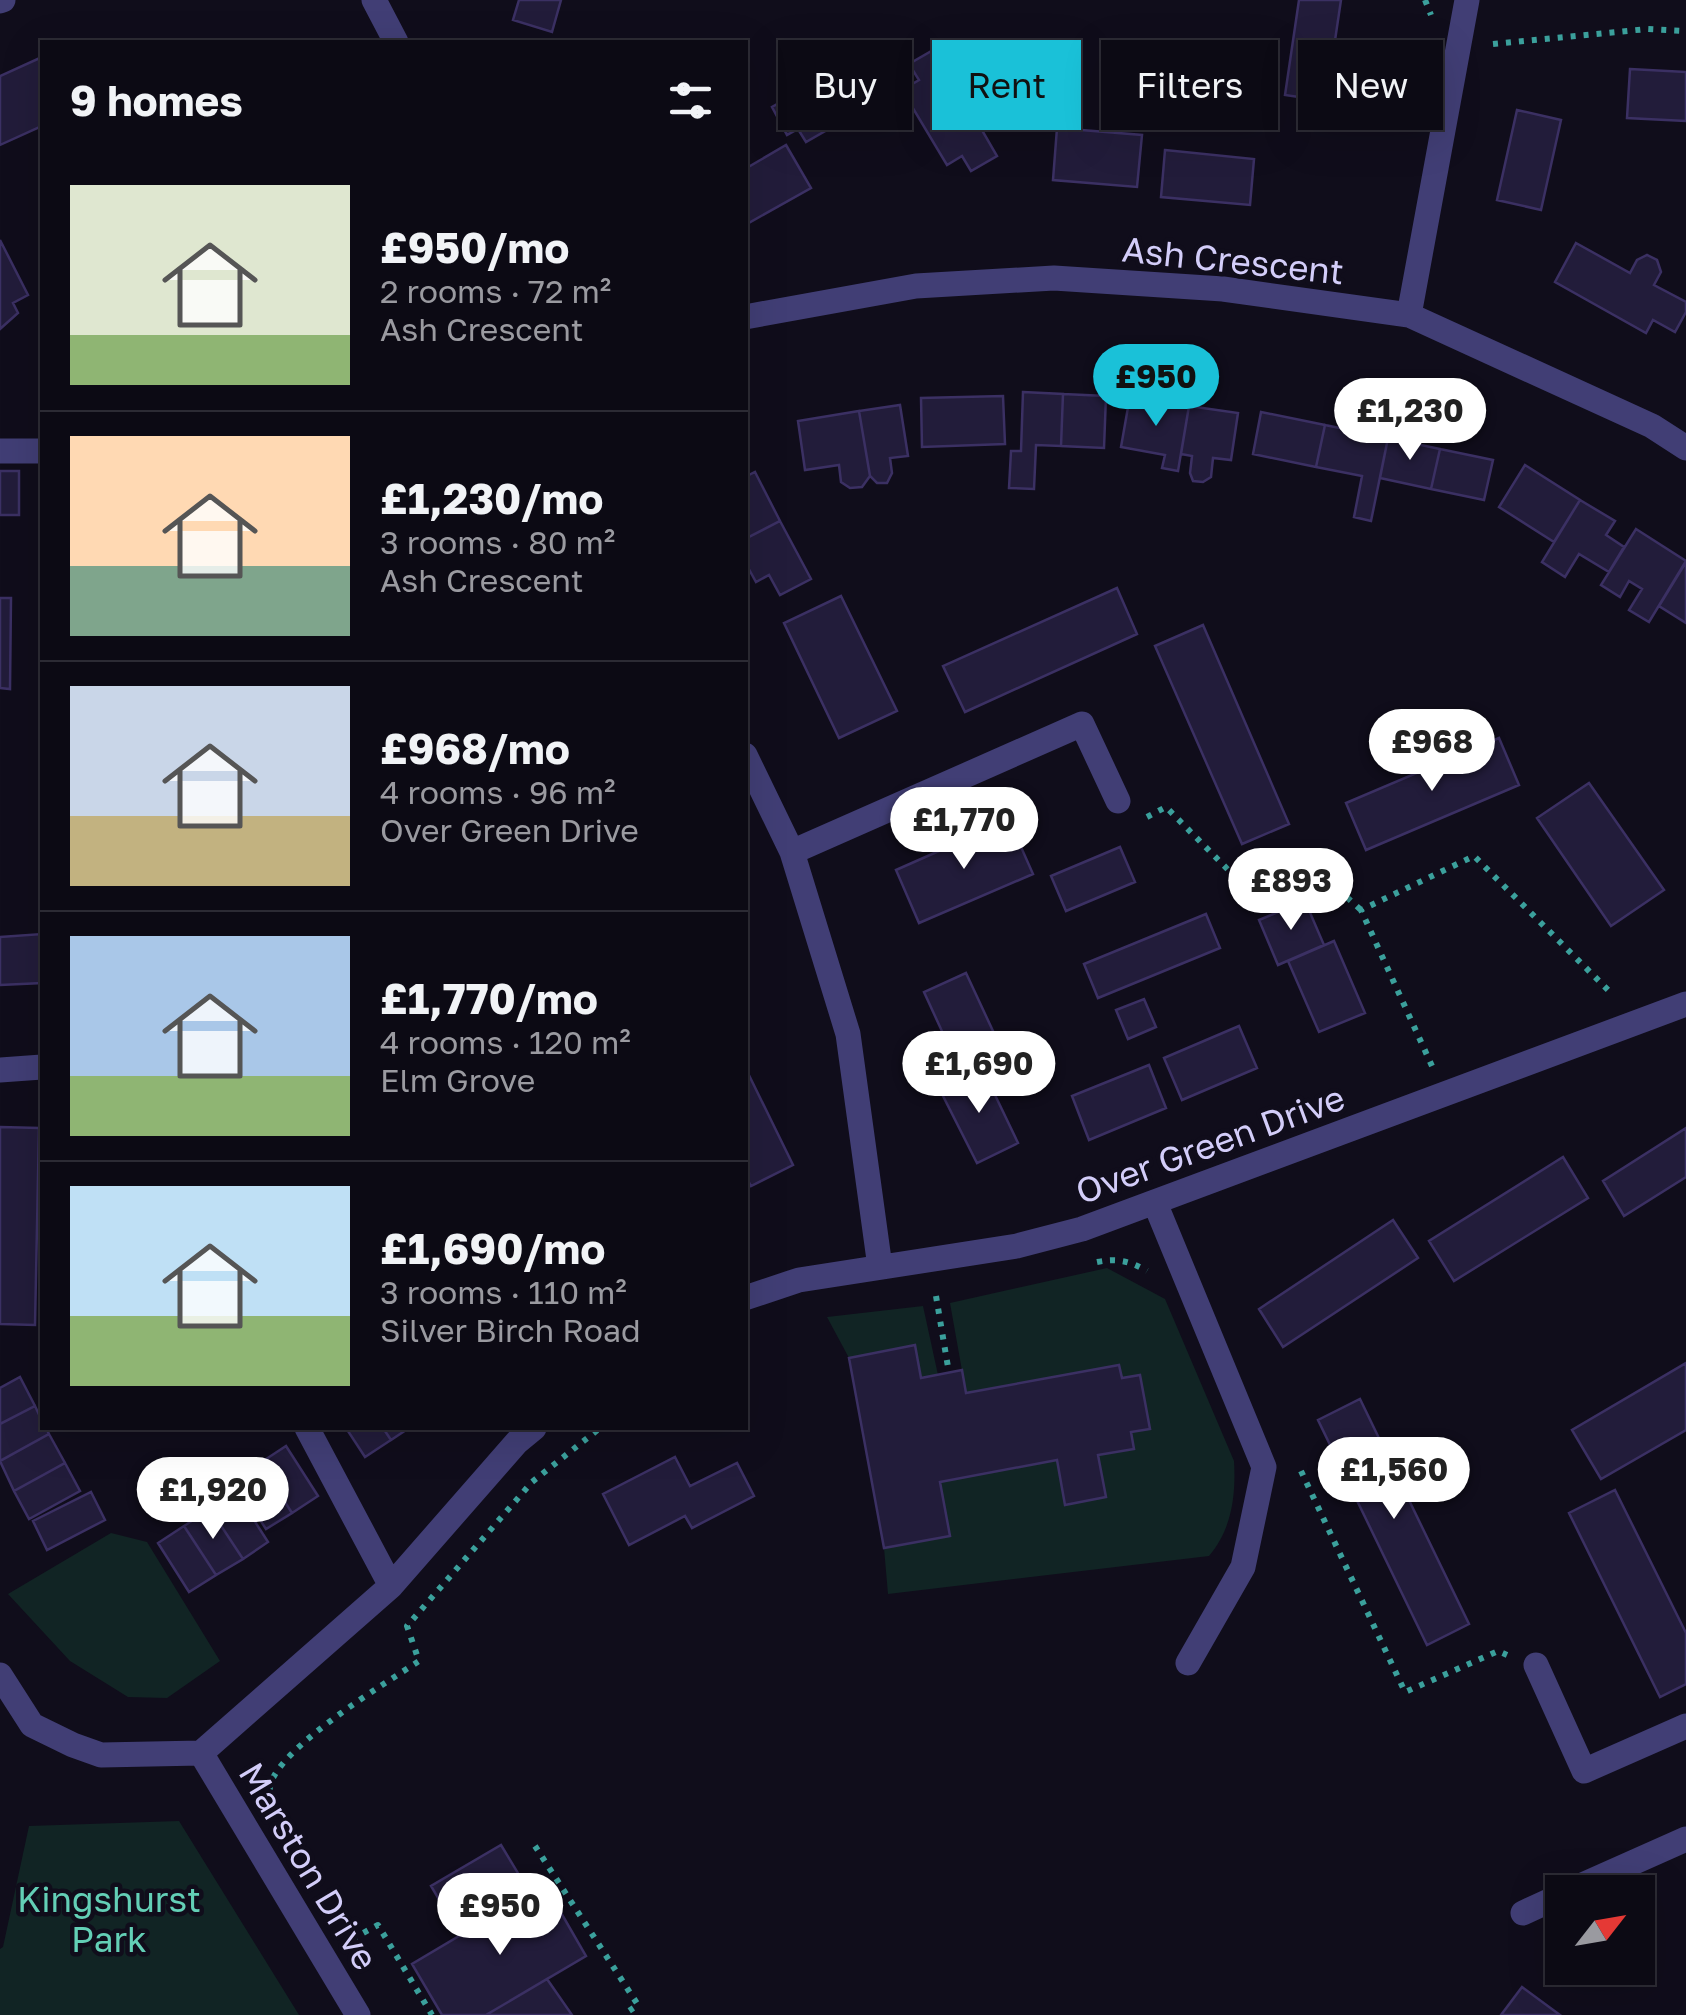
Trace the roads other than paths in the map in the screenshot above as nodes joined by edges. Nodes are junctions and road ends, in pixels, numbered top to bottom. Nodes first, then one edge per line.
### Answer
1 (374, 0) edge
2 (1467, 0) edge
3 (395, 40) edge
4 (1408, 314) junction
5 (748, 316) edge
6 (1686, 448) edge
7 (0, 452) edge
8 (40, 452) edge
9 (748, 761) edge
10 (1118, 801) road end
11 (792, 852) junction
12 (1686, 1004) edge
13 (40, 1067) edge
14 (0, 1070) edge
15 (1155, 1203) junction
16 (880, 1268) junction
17 (748, 1297) edge
18 (308, 1430) edge
19 (532, 1430) edge
20 (391, 1586) junction
21 (1188, 1663) dead end
22 (1536, 1665) road end
23 (0, 1675) edge
24 (1686, 1726) edge
25 (201, 1752) junction
26 (1686, 1839) edge
27 (1607, 1875) edge
28 (1545, 1902) edge
29 (1522, 1912) dead end
30 (358, 2015) edge

1 - 3 street
2 - 4 street
4 - 5 street, Ash Crescent
4 - 6 street, Ash Crescent
7 - 8 street
9 - 11 street
10 - 11 street
11 - 16 street
12 - 15 street, Over Green Drive
13 - 14 street
15 - 16 street, Over Green Drive
15 - 21 street
16 - 17 street, Over Green Drive
18 - 20 street
19 - 20 street
20 - 25 street
22 - 24 street
23 - 25 street
25 - 30 street, Marston Drive
26 - 27 street
28 - 29 street

